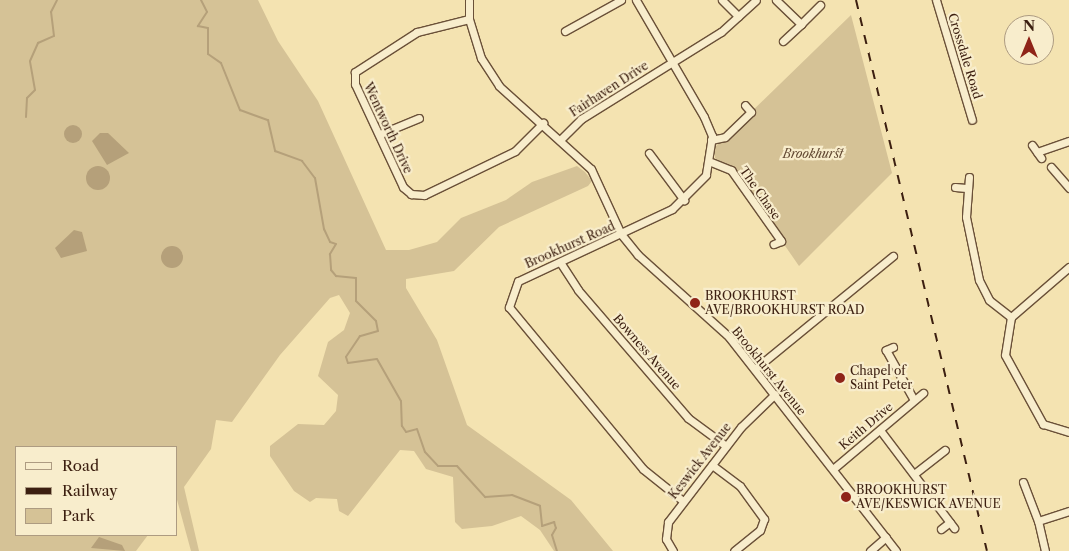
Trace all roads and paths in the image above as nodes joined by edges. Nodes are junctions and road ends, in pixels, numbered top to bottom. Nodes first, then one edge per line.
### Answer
1 (468, 0) edge
2 (621, 0) edge
3 (636, 0) edge
4 (722, 0) edge
5 (756, 0) edge
6 (776, 0) edge
7 (936, 0) edge
8 (820, 4) dead end
9 (738, 16) junction
10 (469, 19) junction
11 (801, 24) junction
12 (565, 32) dead end
13 (783, 41) dead end
14 (672, 62) junction
15 (745, 105) dead end
16 (418, 118) dead end
17 (972, 120) dead end
18 (542, 123) junction
19 (380, 134) junction
20 (562, 138) junction
21 (712, 140) junction
22 (1069, 141) edge
23 (1032, 145) dead end
24 (654, 154) dead end
25 (711, 162) junction
26 (1051, 167) dead end
27 (968, 177) dead end
28 (956, 187) dead end
29 (966, 188) junction
30 (1069, 188) edge
31 (684, 200) junction
32 (621, 234) junction
33 (774, 244) dead end
34 (893, 256) dead end
35 (560, 262) junction
36 (1069, 266) edge
37 (1011, 317) junction
38 (893, 347) dead end
39 (756, 368) junction
40 (923, 393) dead end
41 (775, 394) junction
42 (914, 400) junction
43 (880, 430) junction
44 (1069, 432) edge
45 (726, 446) junction
46 (945, 450) dead end
47 (712, 465) junction
48 (833, 469) junction
49 (914, 474) junction
50 (1023, 482) dead end
51 (683, 501) junction
52 (1069, 511) edge
53 (1038, 521) junction
54 (941, 529) dead end
55 (886, 537) junction
56 (673, 551) edge
57 (734, 551) edge
58 (870, 551) edge
59 (896, 551) edge
60 (1045, 551) edge

1 - 10 street, Brookhurst Avenue
2 - 12 street
3 - 14 street, Brookhurst Road
4 - 9 street
5 - 9 street, Fairhaven Drive
6 - 11 street
7 - 17 street, Crossdale Road
8 - 11 street
9 - 14 street, Fairhaven Drive
10 - 18 street, Brookhurst Avenue
10 - 19 street, Wentworth Drive
11 - 13 street
14 - 20 street, Fairhaven Drive
14 - 21 street, Brookhurst Road
15 - 21 street
16 - 19 street
18 - 19 street, Wentworth Drive
18 - 20 street, Brookhurst Avenue
20 - 32 street, Brookhurst Avenue
21 - 25 street, Brookhurst Road
22 - 23 street
24 - 31 street
25 - 31 street, Brookhurst Road
25 - 33 street, The Chase
26 - 30 street
27 - 29 street
28 - 29 street
29 - 37 street
31 - 32 street, Brookhurst Road
32 - 35 street, Brookhurst Road
32 - 39 street, Brookhurst Avenue
34 - 39 street
35 - 45 street, Bowness Avenue
35 - 51 street, Brookhurst Road
36 - 37 street
37 - 44 street
38 - 42 street
39 - 41 street, Brookhurst Avenue
40 - 42 street, Keith Drive
41 - 45 street, Keswick Avenue
41 - 48 street, Brookhurst Avenue
42 - 43 street, Keith Drive
43 - 48 street, Keith Drive
43 - 49 street
45 - 47 street, Keswick Avenue
46 - 49 street
47 - 51 street, Keswick Avenue
47 - 57 street
48 - 55 street, Brookhurst Avenue
49 - 54 street
50 - 53 street
51 - 56 street, Keswick Avenue
52 - 53 street
53 - 60 street
55 - 58 street
55 - 59 street, Brookhurst Avenue

